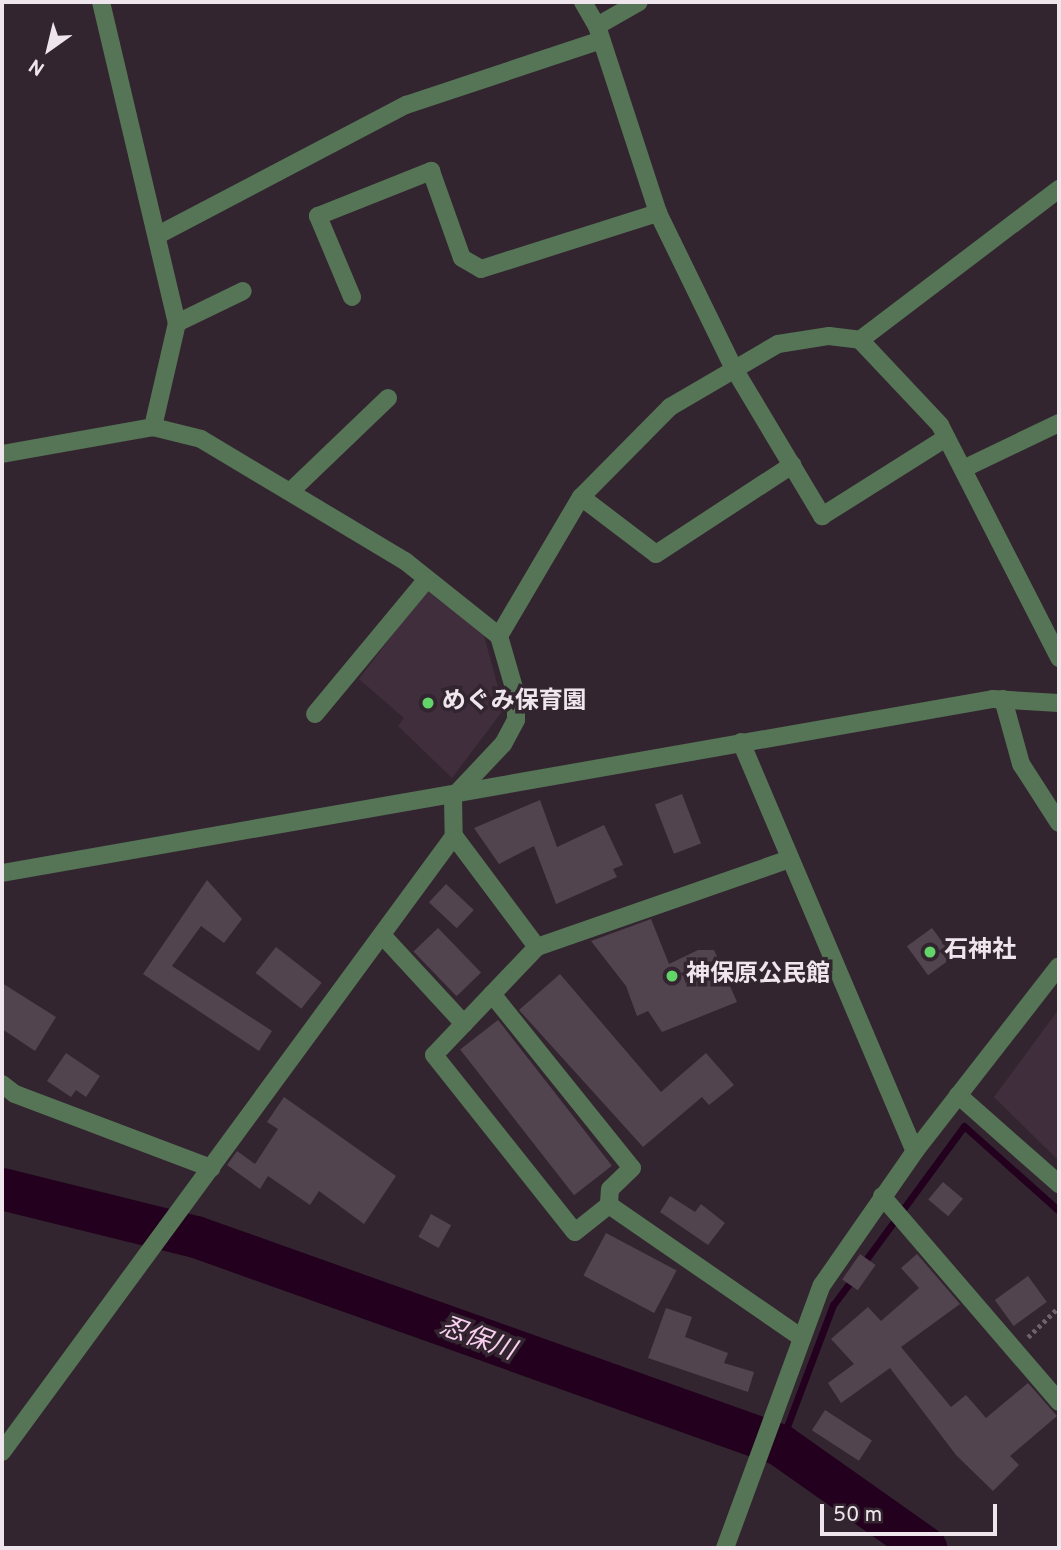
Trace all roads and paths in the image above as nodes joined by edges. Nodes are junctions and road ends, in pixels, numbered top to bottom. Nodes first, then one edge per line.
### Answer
1 (101, 2) edge
2 (583, 2) edge
3 (639, 2) edge
4 (597, 34) junction
5 (1059, 189) edge
6 (658, 213) junction
7 (158, 235) junction
8 (243, 291) dead end
9 (352, 297) dead end
10 (177, 323) junction
11 (860, 340) junction
12 (733, 367) junction
13 (388, 398) dead end
14 (1059, 423) edge
15 (153, 427) junction
16 (946, 438) junction
17 (2, 454) edge
18 (792, 465) junction
19 (965, 468) junction
20 (292, 490) junction
21 (581, 497) junction
22 (428, 579) junction
23 (499, 636) junction
24 (1059, 658) edge
25 (1003, 699) junction
26 (1059, 703) edge
27 (315, 714) dead end
28 (741, 742) junction
29 (453, 797) junction
30 (1059, 823) edge
31 (454, 836) junction
32 (790, 859) junction
33 (2, 873) edge
34 (382, 935) junction
35 (537, 947) junction
36 (1059, 966) edge
37 (492, 994) junction
38 (464, 1024) junction
39 (2, 1084) edge
40 (958, 1095) junction
41 (915, 1151) junction
42 (211, 1168) junction
43 (1059, 1184) edge
44 (882, 1196) junction
45 (609, 1205) junction
46 (1059, 1307) edge
47 (799, 1336) junction
48 (1014, 1350) junction
49 (1059, 1402) edge
50 (2, 1452) edge
51 (725, 1548) edge

1 - 7 street
2 - 4 street
3 - 4 street
4 - 6 street
4 - 7 street
5 - 11 street
6 - 9 street
6 - 12 street
7 - 10 street
8 - 10 street
10 - 15 street
11 - 12 street
11 - 16 street
12 - 18 street
12 - 21 street
13 - 20 street
14 - 19 street
15 - 17 street
15 - 20 street
16 - 18 street
16 - 19 street
18 - 21 street
19 - 24 street
20 - 22 street
21 - 23 street
22 - 23 street
22 - 27 street
23 - 29 street
25 - 26 street
25 - 28 street
25 - 30 street
28 - 29 street
28 - 32 street
29 - 31 street
29 - 33 street
31 - 34 street
31 - 35 street
32 - 35 street
32 - 41 street
34 - 38 street
34 - 42 street
35 - 37 street
36 - 40 street
37 - 38 street
37 - 45 street
38 - 45 street
39 - 42 street
40 - 41 street
40 - 43 street
41 - 44 street
42 - 50 street
44 - 47 street
44 - 48 street
45 - 47 street
46 - 48 path
47 - 51 street
48 - 49 street

